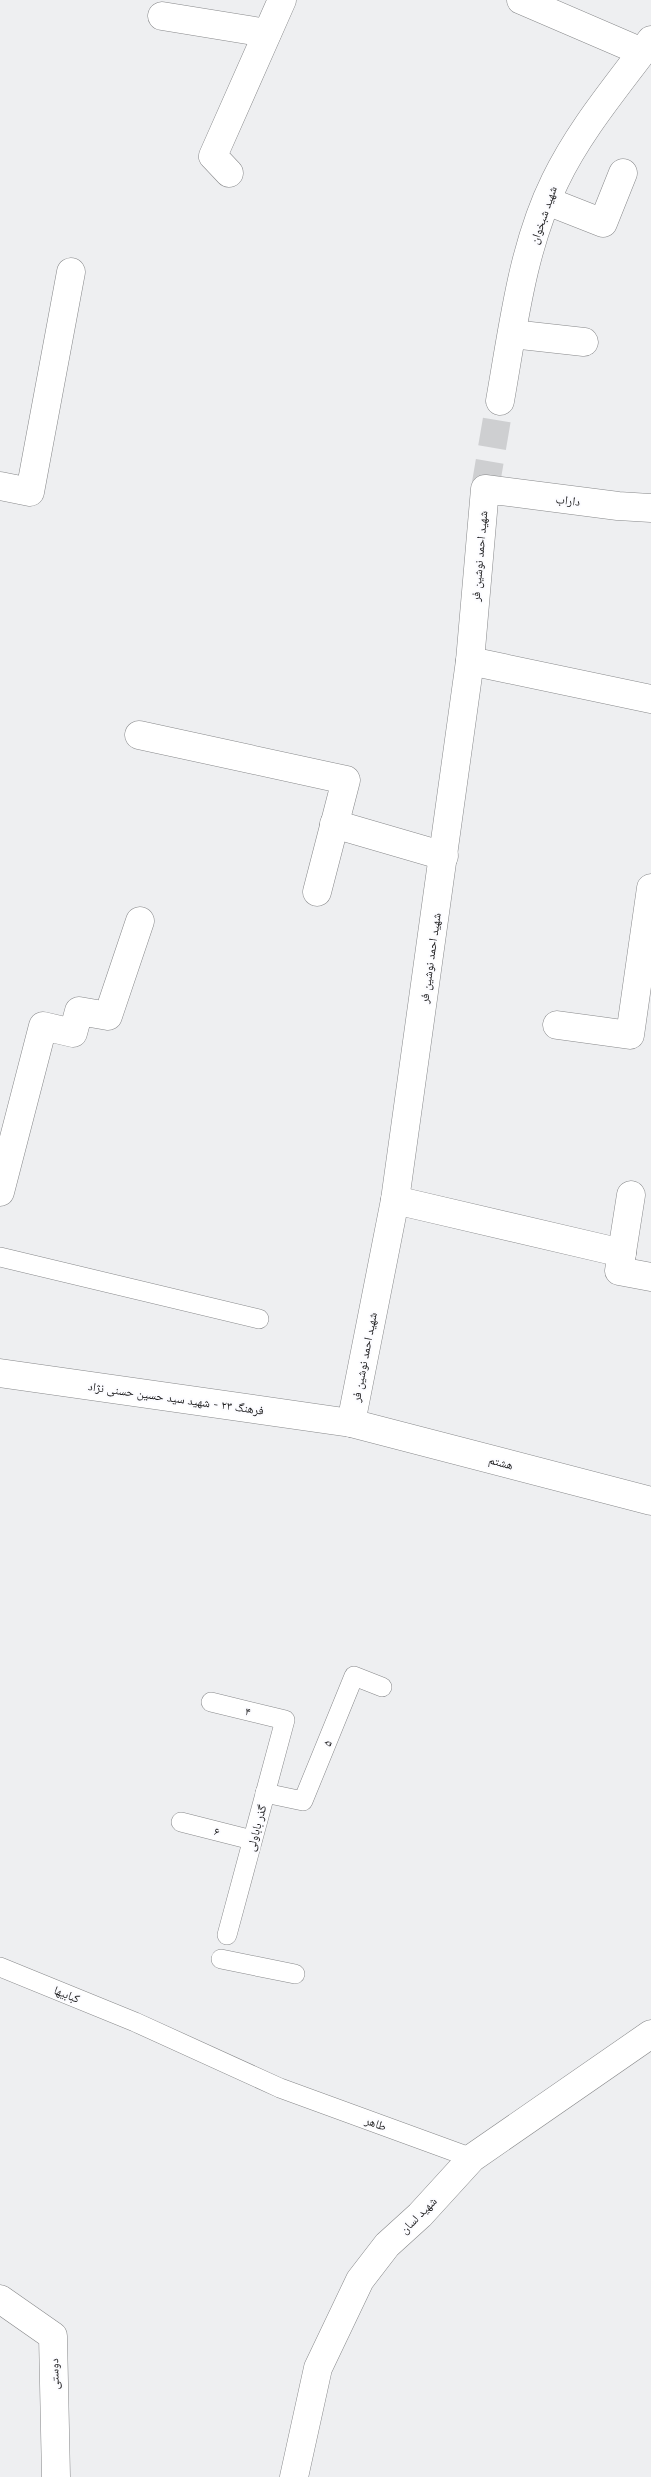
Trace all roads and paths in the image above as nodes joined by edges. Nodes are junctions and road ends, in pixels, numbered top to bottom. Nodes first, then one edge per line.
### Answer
1 (282, 0) edge
2 (521, 0) edge
3 (162, 16) dead end
4 (267, 33) junction
5 (647, 46) edge
6 (229, 173) dead end
7 (623, 173) dead end
8 (547, 202) junction
9 (71, 272) dead end
10 (512, 334) junction
11 (584, 342) dead end
12 (500, 401) tunnel mouth
13 (0, 486) edge
14 (485, 489) joint
15 (651, 508) edge
16 (470, 661) junction
17 (651, 699) edge
18 (139, 735) dead end
19 (334, 824) junction
20 (444, 856) junction
21 (651, 888) edge
22 (317, 892) dead end
23 (140, 921) dead end
24 (557, 1026) dead end
25 (11, 1103) edge
26 (0, 1192) edge
27 (632, 1195) dead end
28 (395, 1200) junction
29 (622, 1253) junction
30 (0, 1257) edge
31 (651, 1277) edge
32 (259, 1319) dead end
33 (0, 1373) edge
34 (351, 1423) junction
35 (651, 1501) edge
36 (382, 1688) dead end
37 (211, 1702) dead end
38 (285, 1720) joint
39 (265, 1793) junction
40 (181, 1822) dead end
41 (252, 1840) junction
42 (226, 1935) dead end
43 (221, 1959) dead end
44 (0, 1967) edge
45 (295, 1974) dead end
46 (651, 2034) edge
47 (280, 2088) joint
48 (472, 2158) junction
49 (0, 2299) edge
50 (56, 2477) edge
51 (294, 2477) edge

1 - 4 street
2 - 5 street
3 - 4 street
4 - 6 street
5 - 8 street, شهید شبخوان
7 - 8 street
8 - 10 street, شهید شبخوان
9 - 13 street
10 - 11 street
10 - 12 street, شهید شبخوان
14 - 15 street, داراب
14 - 16 street, شهید احمد نوشین فر
16 - 17 street
16 - 20 street, شهید احمد نوشین فر
18 - 19 street
19 - 20 street
19 - 22 street
20 - 28 street, شهید احمد نوشین فر
21 - 24 street
23 - 25 street
25 - 26 street
27 - 29 street
28 - 29 street
28 - 34 street, شهید احمد نوشین فر
29 - 31 street
30 - 32 lane
33 - 34 street, فرهنگ ۲۳ - شهید سید حسین حسنی نژاد
34 - 35 street, هشتم
36 - 39 lane, ۵
37 - 38 lane, ۴
38 - 39 lane, گذر باباولی
39 - 41 lane, گذر باباولی
40 - 41 lane, ۶
41 - 42 lane, گذر باباولی
43 - 45 lane
44 - 47 lane, کبابیها
46 - 48 street, شهید لسان
47 - 48 lane, طاهر
48 - 51 street, شهید لسان
49 - 50 street, دوستی

